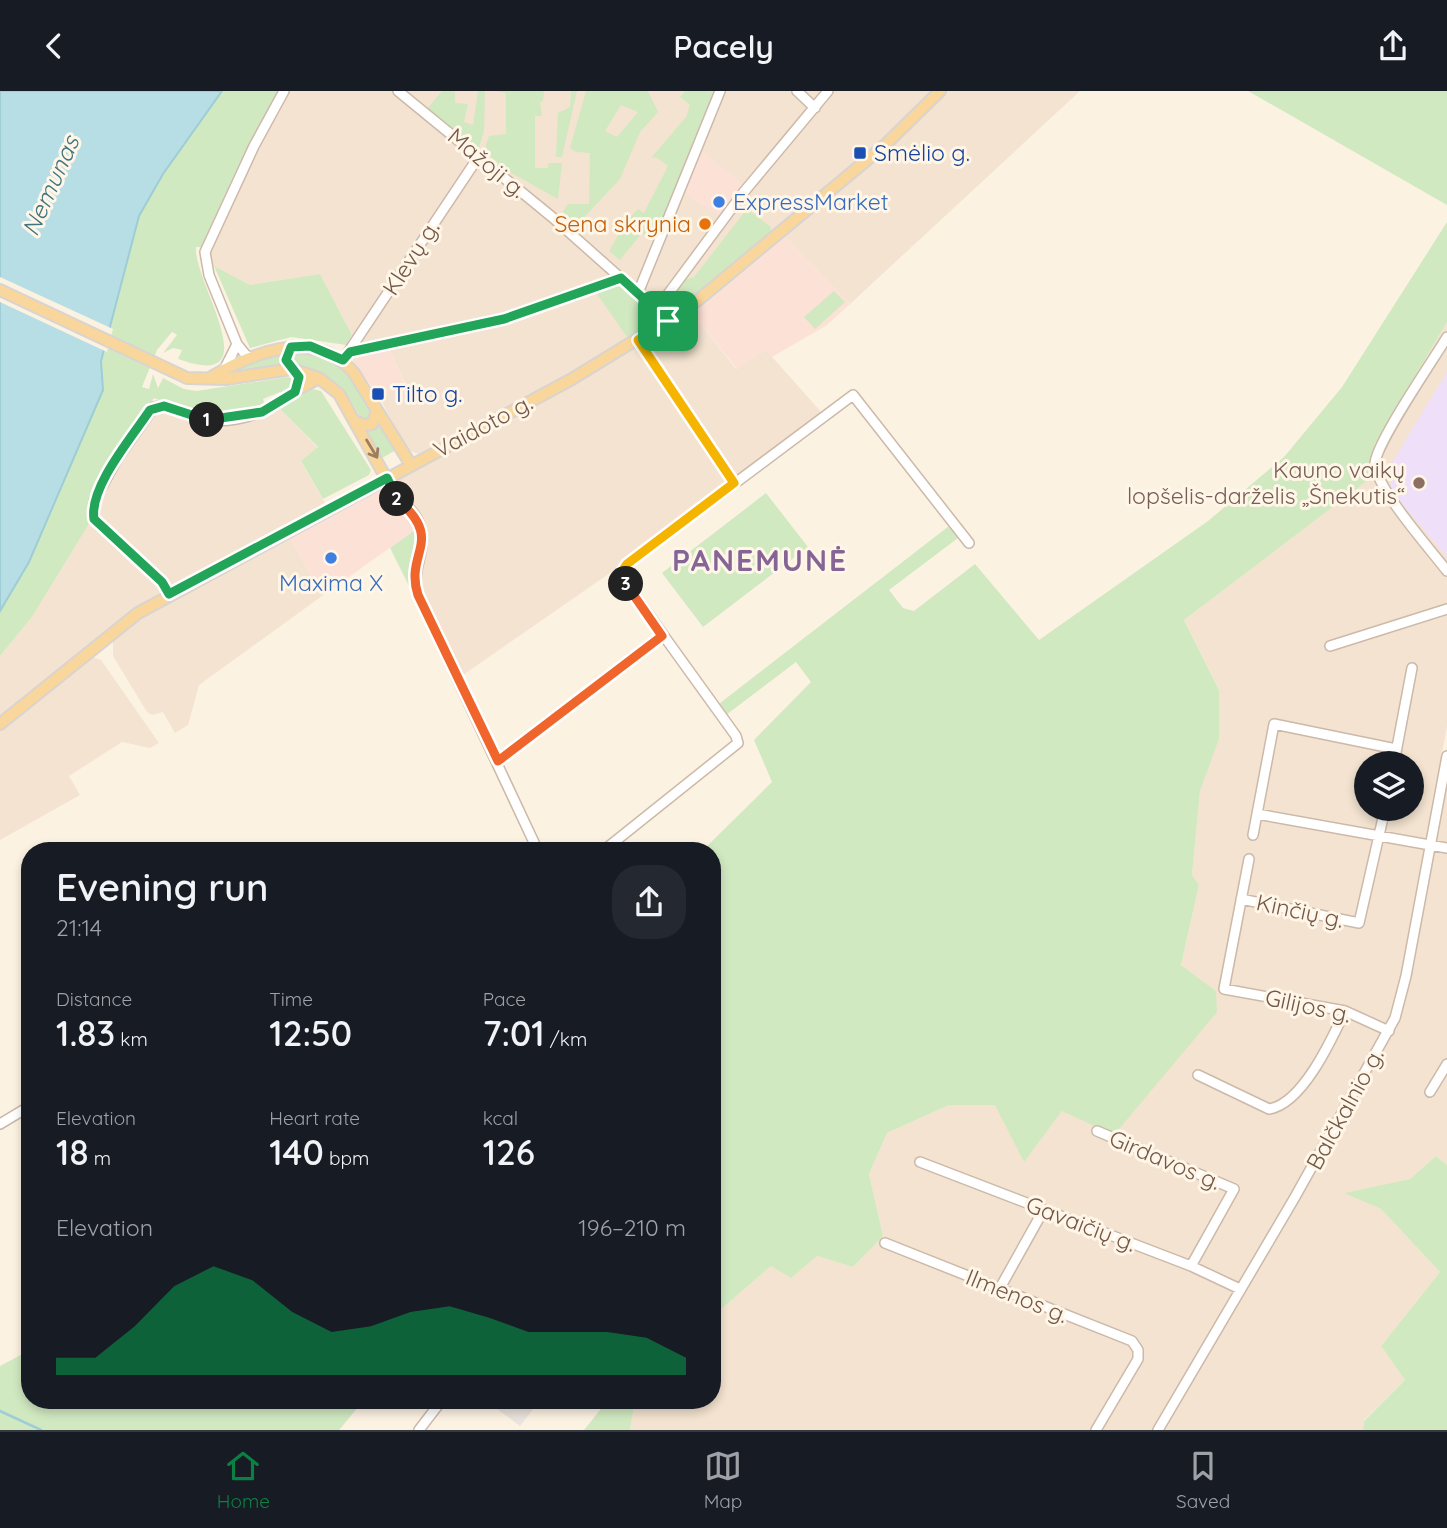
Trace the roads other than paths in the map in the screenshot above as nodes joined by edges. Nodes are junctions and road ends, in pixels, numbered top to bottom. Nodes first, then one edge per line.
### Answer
1 (284, 91) edge
2 (398, 91) edge
3 (720, 91) edge
4 (797, 91) edge
5 (828, 91) edge
6 (940, 91) edge
7 (815, 108) junction
8 (480, 156) junction
9 (621, 278) junction
10 (0, 290) edge
11 (638, 293) junction
12 (657, 309) junction
13 (668, 321) junction
14 (1447, 337) edge
15 (638, 340) junction
16 (237, 344) junction
17 (291, 347) junction
18 (347, 356) junction
19 (255, 358) junction
20 (224, 370) junction
21 (294, 370) junction
22 (319, 378) junction
23 (208, 379) junction
24 (298, 389) junction
25 (377, 410) junction
26 (355, 421) junction
27 (411, 465) junction
28 (387, 478) junction
29 (734, 483) junction
30 (970, 543) dead end
31 (1447, 571) edge
32 (169, 594) junction
33 (1447, 609) edge
34 (662, 636) junction
35 (1330, 646) dead end
36 (1412, 668) dead end
37 (0, 724) edge
38 (1396, 749) joint
39 (1447, 756) edge
40 (498, 761) junction
41 (1257, 814) junction
42 (1383, 821) edge
43 (1253, 835) dead end
44 (1380, 836) junction
45 (534, 842) edge
46 (615, 842) edge
47 (1430, 845) junction
48 (1447, 848) edge
49 (1249, 859) dead end
50 (1241, 899) junction
51 (1345, 1011) junction
52 (1389, 1031) junction
53 (1447, 1064) edge
54 (1198, 1076) dead end
55 (1430, 1092) dead end
56 (21, 1111) edge
57 (0, 1124) edge
58 (1097, 1131) dead end
59 (920, 1162) dead end
60 (1043, 1211) junction
61 (885, 1243) dead end
62 (1191, 1266) junction
63 (1000, 1288) junction
64 (1240, 1289) junction
65 (435, 1409) edge
66 (419, 1430) edge
67 (1096, 1430) edge
68 (1158, 1430) edge

1 - 16 street
2 - 8 street, Mažoji g.
3 - 11 street
4 - 7 street
5 - 7 street
6 - 13 main road, Vaidoto g.
7 - 12 street
8 - 9 street, Mažoji g.
8 - 18 street, Klevų g.
9 - 11 street, Mažoji g.
9 - 18 street
10 - 23 main road
11 - 12 street, Mažoji g.
12 - 13 street, Mažoji g.
13 - 15 main road, Vaidoto g.
14 - 31 street
15 - 27 main road, Vaidoto g.
15 - 29 street
16 - 19 street
16 - 20 street
17 - 18 main road
17 - 19 main road
17 - 21 main road
18 - 25 main road
19 - 20 main road
20 - 23 main road
21 - 22 main road
21 - 23 main road
21 - 24 main road
22 - 24 main road
22 - 26 main road
24 - 32 street
25 - 26 main road
25 - 27 main road
26 -> 28 main road
27 - 28 main road, Vaidoto g.
28 - 32 main road, Vaidoto g.
28 - 40 street
29 - 30 street
29 - 34 street
32 - 37 main road, Vaidoto g.
33 - 35 street
34 - 40 street
34 - 46 street
36 - 38 street
38 - 41 street
39 - 47 street, Balčkalnio g.
40 - 45 street
41 - 43 street
41 - 44 street
42 - 44 street
44 - 47 street
44 - 50 street, Kinčių g.
47 - 48 street
47 - 52 street, Balčkalnio g.
49 - 50 street
50 - 51 street, Gilijos g.
51 - 52 street, Gilijos g.
51 - 54 street
52 - 64 street, Balčkalnio g.
53 - 55 street
56 - 57 street
58 - 62 street, Girdavos g.
59 - 60 street, Gavaičių g.
60 - 62 street, Gavaičių g.
60 - 63 street
61 - 63 street, Ilmenos g.
62 - 64 street, Gavaičių g.
63 - 67 street, Ilmenos g.
64 - 68 street, Balčkalnio g.
65 - 66 street

